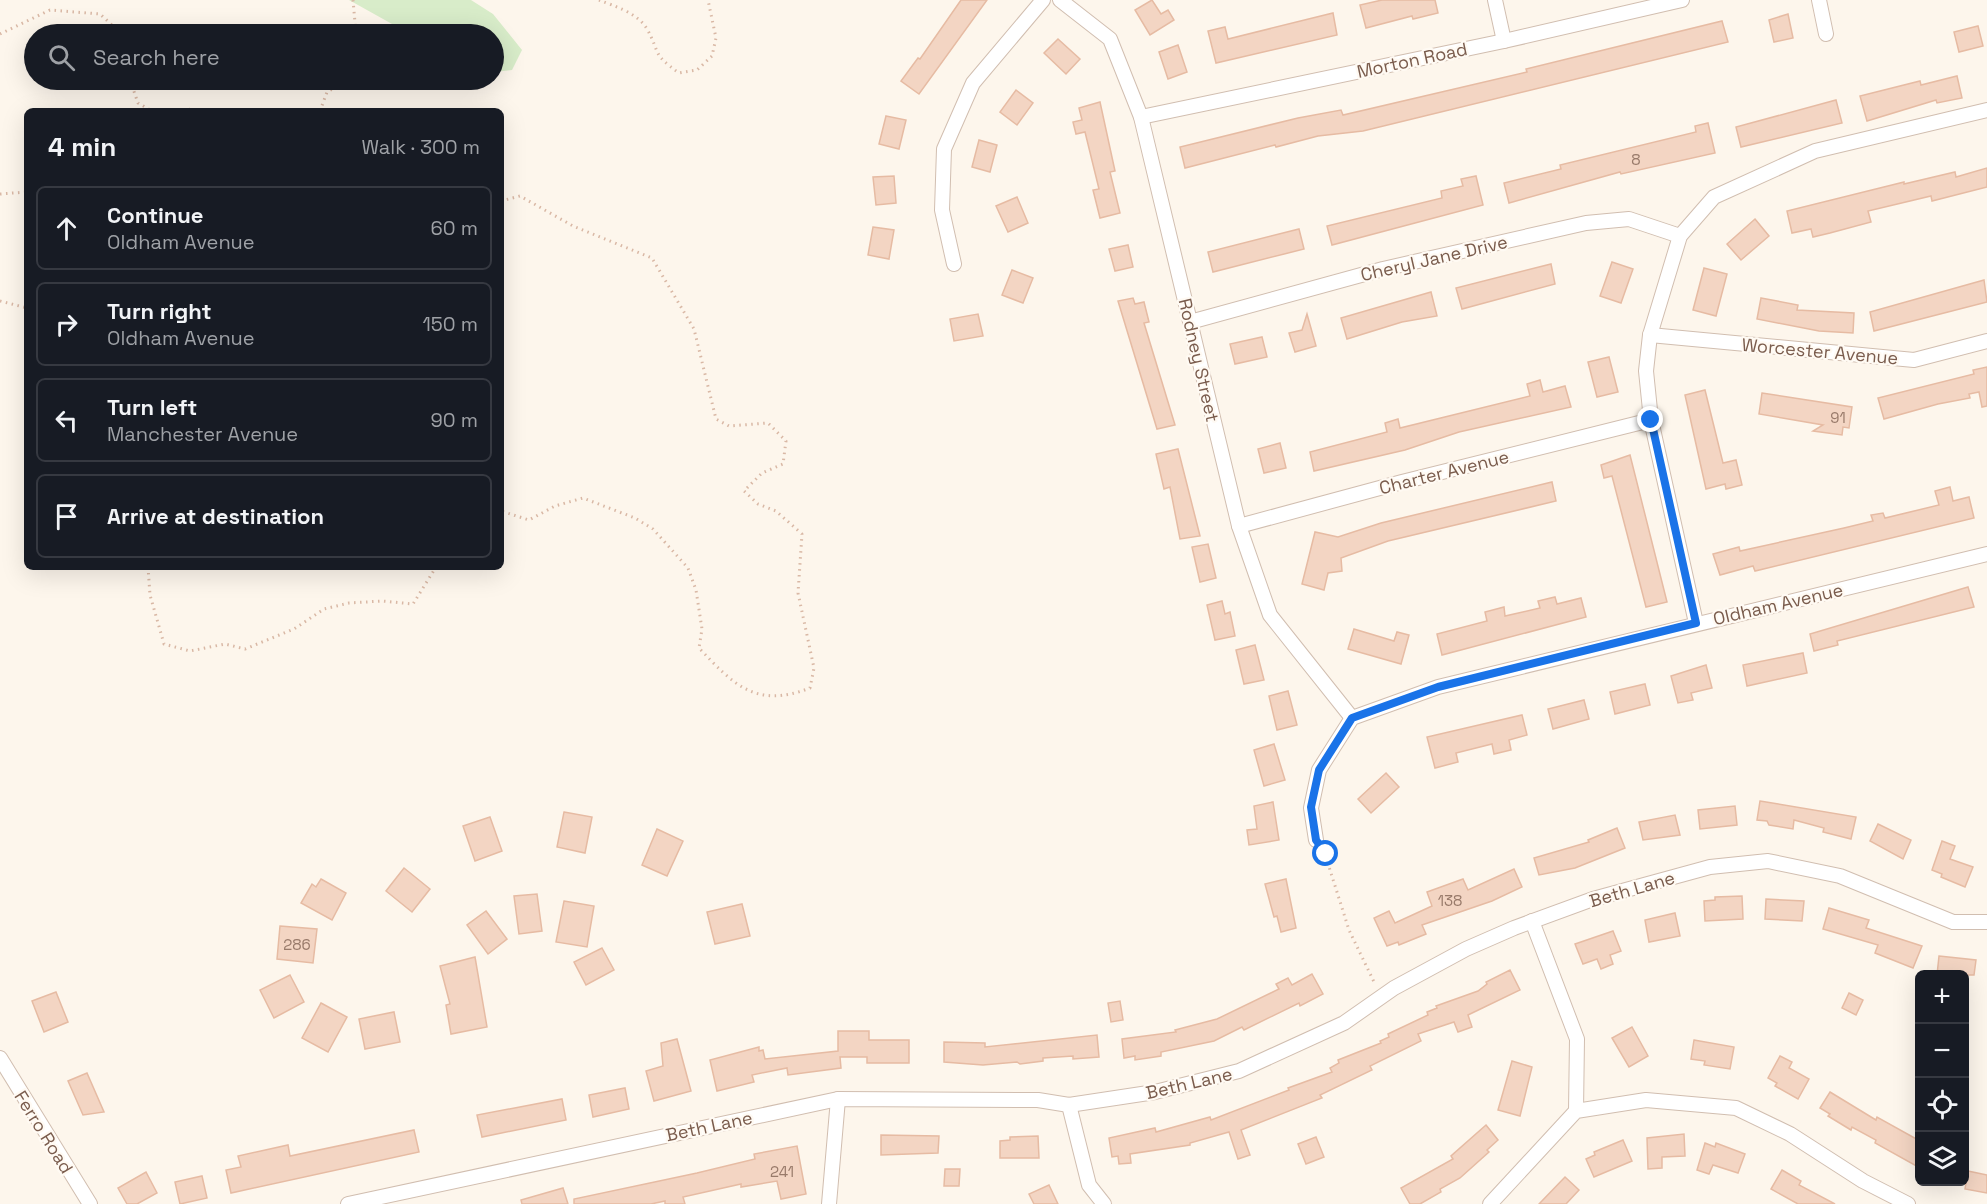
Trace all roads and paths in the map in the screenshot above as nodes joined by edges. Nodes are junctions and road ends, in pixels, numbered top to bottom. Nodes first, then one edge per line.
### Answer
1 (353, 0) edge
2 (599, 0) edge
3 (708, 0) edge
4 (1043, 0) edge
5 (1060, 0) edge
6 (1495, 0) edge
7 (1682, 0) edge
8 (1819, 0) edge
9 (111, 24) edge
10 (355, 24) edge
11 (0, 34) edge
12 (1826, 34) dead end
13 (1504, 41) junction
14 (133, 90) edge
15 (331, 90) edge
16 (147, 108) edge
17 (321, 108) edge
18 (1987, 110) edge
19 (1141, 117) junction
20 (24, 192) edge
21 (0, 194) edge
22 (504, 200) edge
23 (1680, 236) junction
24 (954, 264) dead end
25 (0, 301) edge
26 (24, 307) edge
27 (1190, 322) junction
28 (1650, 335) junction
29 (1987, 341) edge
30 (1651, 420) junction
31 (504, 512) edge
32 (1239, 526) junction
33 (1987, 554) edge
34 (147, 570) edge
35 (434, 570) edge
36 (1696, 623) junction
37 (1352, 718) junction
38 (1316, 840) joint
39 (1532, 921) junction
40 (1987, 922) edge
41 (1381, 997) junction
42 (0, 1058) edge
43 (838, 1099) junction
44 (1069, 1105) junction
45 (1576, 1111) junction
46 (90, 1204) edge
47 (348, 1204) edge
48 (829, 1204) edge
49 (1104, 1204) edge
50 (1490, 1204) edge
51 (1908, 1204) edge

1 - 10 path
2 - 3 path
4 - 24 street
5 - 19 street, Rodney Street
6 - 13 street
7 - 13 street, Morton Road
8 - 12 street
9 - 11 path
13 - 19 street, Morton Road
14 - 16 path
15 - 17 path
18 - 23 street
19 - 27 street, Rodney Street
20 - 21 path
22 - 31 path
23 - 27 street, Cheryl Jane Drive
23 - 28 street
25 - 26 path
27 - 32 street, Rodney Street
28 - 29 street, Worcester Avenue
28 - 30 street
30 - 32 street, Charter Avenue
30 - 36 street
32 - 37 street, Rodney Street
33 - 36 street, Oldham Avenue
34 - 35 path
36 - 37 street, Oldham Avenue
37 - 38 street
38 - 41 path
39 - 40 street, Beth Lane
39 - 41 street, Beth Lane
39 - 45 street
41 - 44 street, Beth Lane
42 - 46 street, Ferro Road
43 - 44 street, Beth Lane
43 - 47 street, Beth Lane
43 - 48 street
44 - 49 street
45 - 50 street
45 - 51 street

